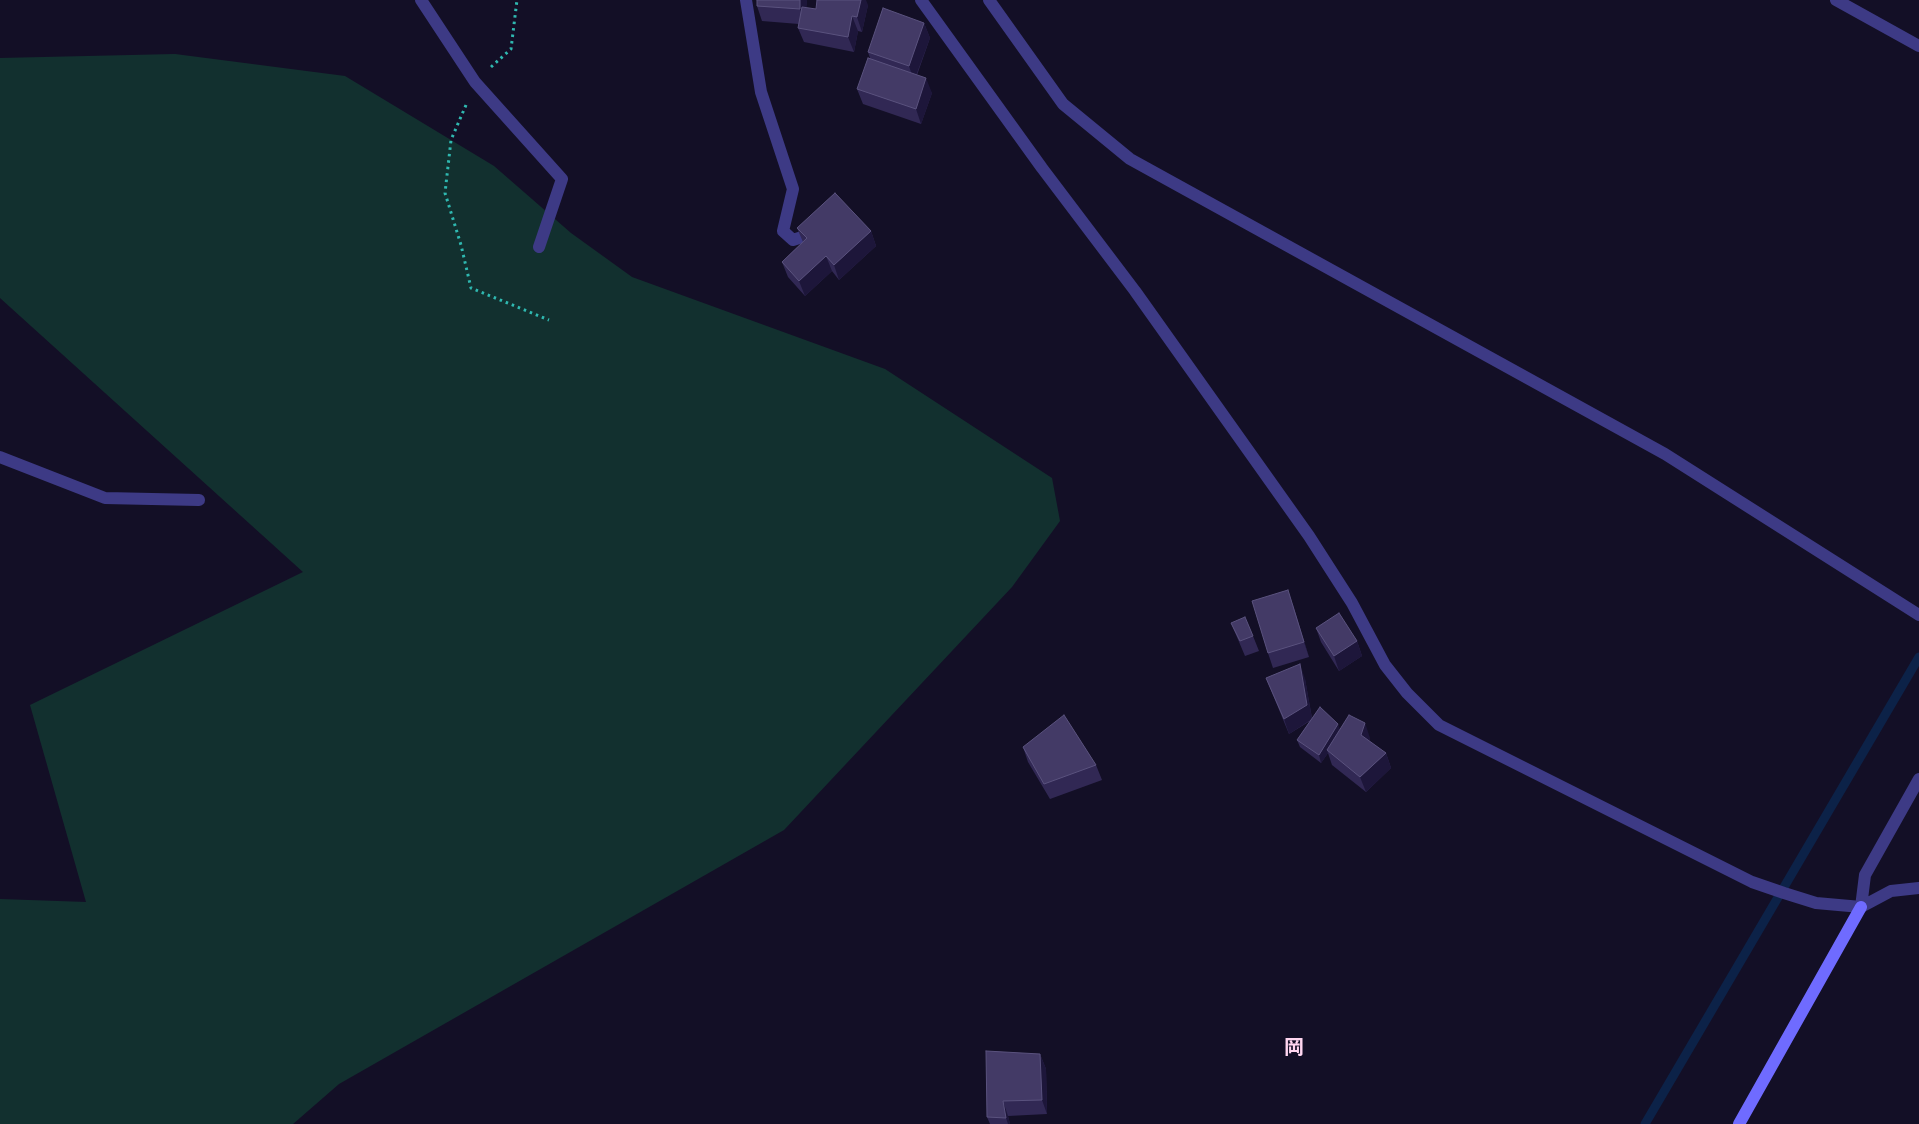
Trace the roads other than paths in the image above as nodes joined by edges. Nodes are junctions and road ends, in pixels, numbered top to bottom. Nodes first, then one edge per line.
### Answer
1 (421, 0) edge
2 (746, 0) edge
3 (921, 0) edge
4 (989, 0) edge
5 (1836, 0) edge
6 (1919, 46) edge
7 (802, 237) edge
8 (540, 247) dead end
9 (0, 457) edge
10 (199, 500) dead end
11 (1919, 615) edge
12 (1919, 779) edge
13 (1919, 888) edge
14 (1860, 907) junction
15 (1740, 1124) edge

1 - 8 street
2 - 7 street
3 - 14 street
4 - 11 street
5 - 6 street
9 - 10 street
12 - 14 street
13 - 14 street
14 - 15 street

